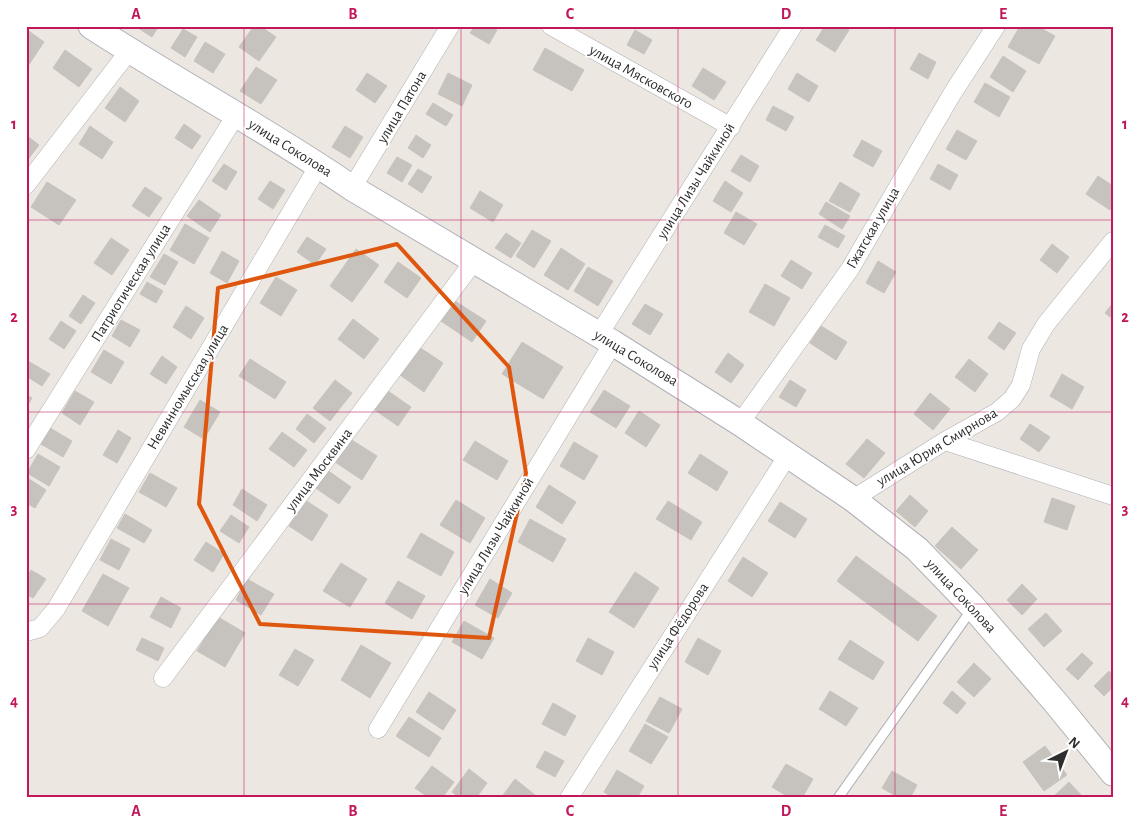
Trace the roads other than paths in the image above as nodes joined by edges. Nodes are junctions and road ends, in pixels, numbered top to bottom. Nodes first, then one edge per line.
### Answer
1 (91, 26) edge
2 (450, 26) edge
3 (551, 26) edge
4 (793, 26) edge
5 (996, 26) edge
6 (128, 51) junction
7 (236, 115) junction
8 (731, 127) junction
9 (319, 165) junction
10 (26, 185) edge
11 (352, 188) junction
12 (1113, 241) edge
13 (474, 261) junction
14 (606, 339) junction
15 (740, 423) junction
16 (945, 441) junction
17 (26, 450) edge
18 (788, 455) junction
19 (1113, 496) edge
20 (853, 499) junction
21 (973, 607) junction
22 (26, 632) edge
23 (163, 678) dead end
24 (378, 730) dead end
25 (1113, 773) edge
26 (569, 798) edge
27 (838, 798) edge

1 - 6 main road, улица Соколова
2 - 11 street, улица Патона
3 - 8 street, улица Мясковского
4 - 8 street, улица Лизы Чайкиной
5 - 15 street, Гжатская улица
6 - 7 main road, улица Соколова
6 - 10 street
7 - 9 main road, улица Соколова
7 - 17 street, Патриотическая улица
8 - 14 street, улица Лизы Чайкиной
9 - 11 main road, улица Соколова
9 - 22 street, Невинномысская улица
11 - 13 main road, улица Соколова
12 - 16 street, улица Юрия Смирнова
13 - 14 main road, улица Соколова
13 - 23 street, улица Москвина
14 - 15 main road, улица Соколова
14 - 24 street, улица Лизы Чайкиной
15 - 18 main road, улица Соколова
16 - 19 street
16 - 20 street, улица Юрия Смирнова
18 - 20 main road, улица Соколова
18 - 26 street, улица Фёдорова
20 - 21 main road, улица Соколова
21 - 25 main road, улица Соколова
21 - 27 lane

